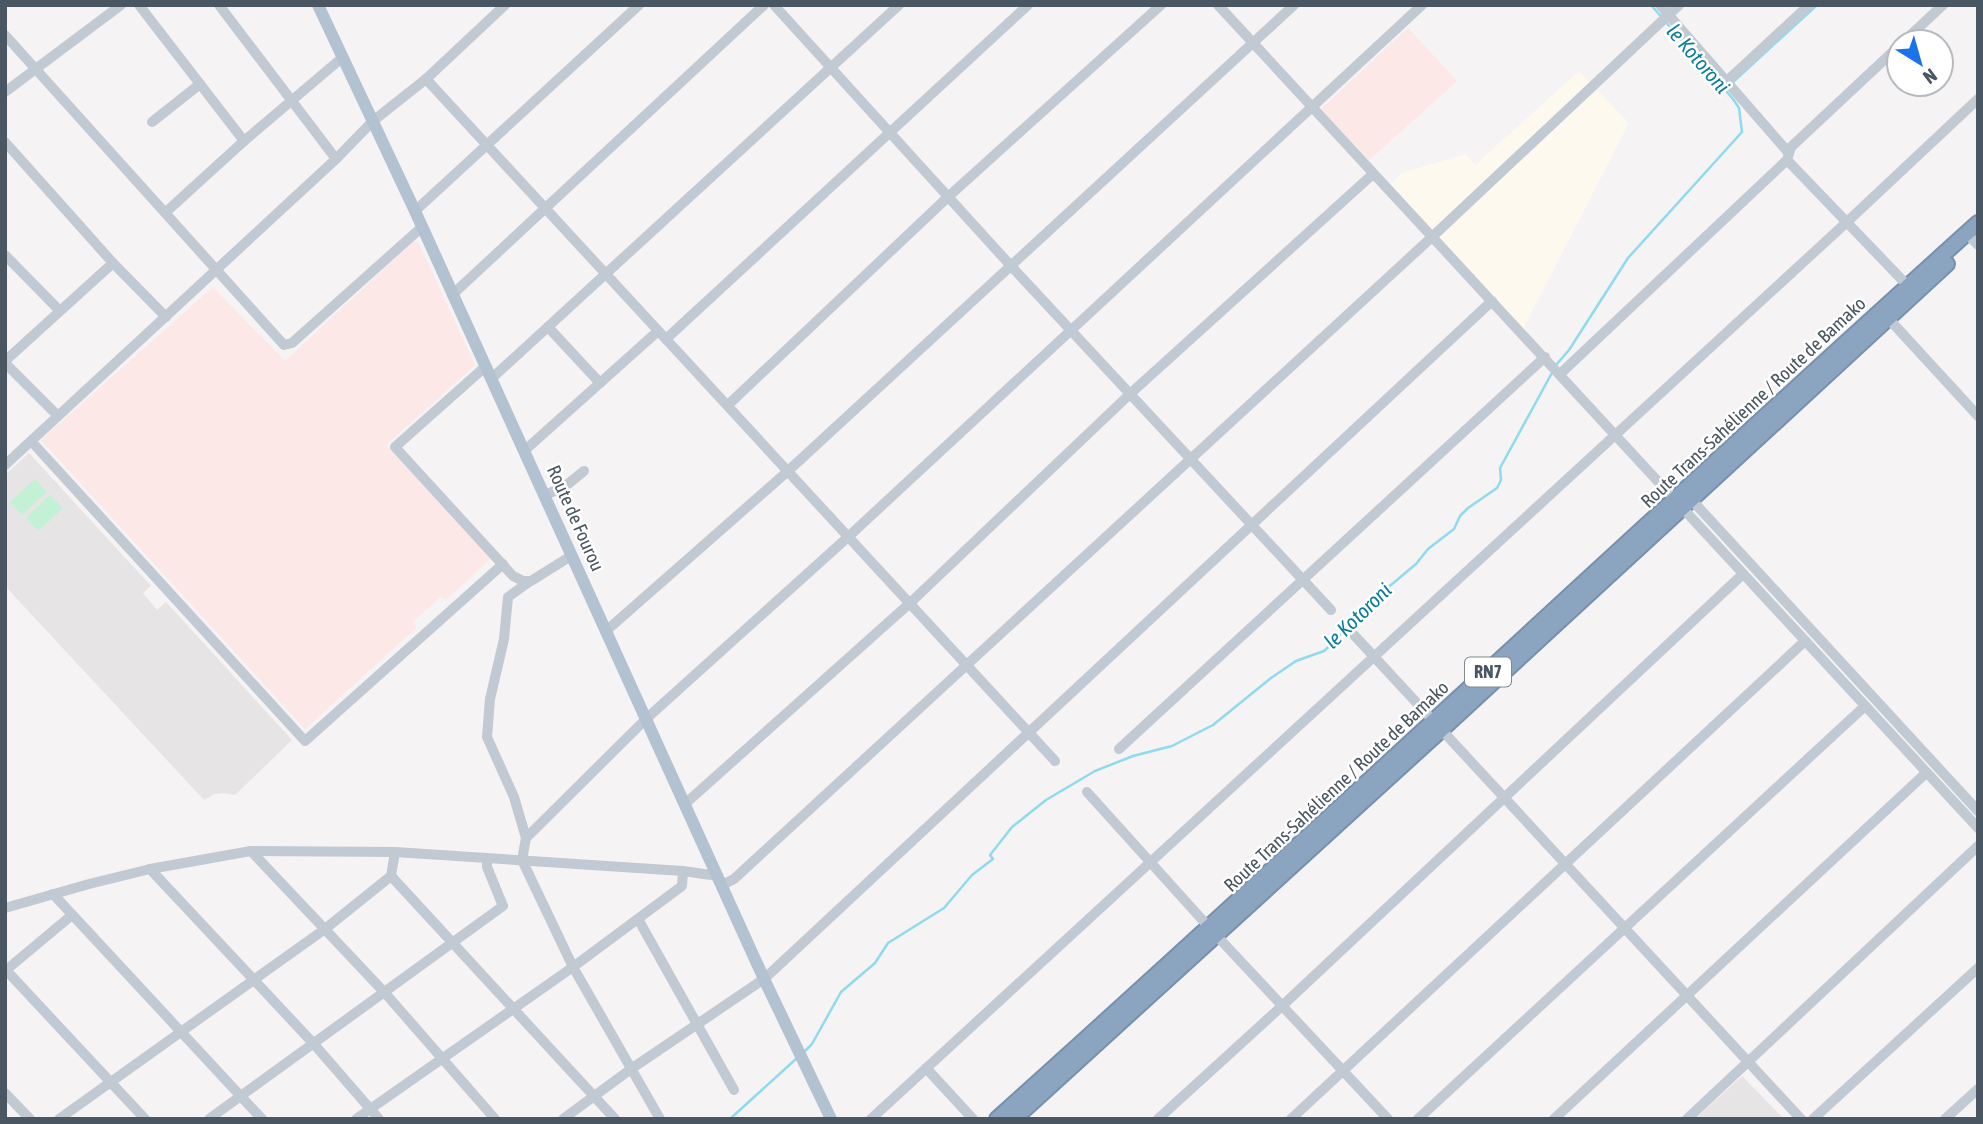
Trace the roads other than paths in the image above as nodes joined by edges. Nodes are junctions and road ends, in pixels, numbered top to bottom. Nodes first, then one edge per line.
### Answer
1 (121, 5) edge
2 (139, 5) edge
3 (219, 5) edge
4 (318, 5) edge
5 (506, 5) edge
6 (639, 5) edge
7 (764, 5) edge
8 (774, 5) edge
9 (899, 5) edge
10 (1028, 5) edge
11 (1161, 5) edge
12 (1218, 5) edge
13 (1294, 5) edge
14 (1422, 5) edge
15 (1660, 5) edge
16 (1679, 5) edge
17 (1810, 5) edge
18 (1943, 5) edge
19 (1665, 18) junction
20 (1918, 28) edge
21 (5, 36) edge
22 (1253, 43) junction
23 (343, 57) junction
24 (1885, 60) edge
25 (832, 67) junction
26 (38, 69) junction
27 (426, 79) junction
28 (1727, 82) junction
29 (200, 84) junction
30 (5, 92) edge
31 (1978, 99) edge
32 (292, 102) junction
33 (1313, 108) junction
34 (373, 121) junction
35 (152, 122) dead end
36 (891, 131) junction
37 (244, 141) junction
38 (5, 142) edge
39 (487, 145) junction
40 (1787, 156) junction
41 (336, 159) junction
42 (1374, 174) junction
43 (949, 196) junction
44 (544, 207) junction
45 (415, 211) junction
46 (166, 212) junction
47 (1847, 221) junction
48 (422, 227) junction
49 (1974, 235) edge
50 (1432, 237) junction
51 (5, 254) edge
52 (113, 263) junction
53 (1012, 266) junction
54 (216, 270) junction
55 (604, 275) junction
56 (1908, 286) junction
57 (453, 295) junction
58 (1492, 301) junction
59 (59, 310) junction
60 (166, 317) junction
61 (1888, 318) junction
62 (548, 327) junction
63 (1070, 329) junction
64 (659, 331) junction
65 (666, 339) junction
66 (1547, 360) junction
67 (5, 362) edge
68 (489, 373) junction
69 (1560, 374) junction
70 (600, 383) junction
71 (1131, 393) junction
72 (728, 405) junction
73 (58, 415) junction
74 (1978, 416) edge
75 (1615, 435) junction
76 (32, 440) junction
77 (524, 451) junction
78 (1191, 458) junction
79 (5, 465) edge
80 (584, 471) dead end
81 (788, 471) junction
82 (544, 495) junction
83 (1683, 500) junction
84 (1252, 524) junction
85 (848, 537) junction
86 (571, 556) junction
87 (503, 564) junction
88 (1743, 574) junction
89 (1303, 579) junction
90 (531, 581) junction
91 (910, 603) junction
92 (1331, 610) dead end
93 (606, 631) junction
94 (1354, 635) dead end
95 (1805, 641) junction
96 (1374, 657) junction
97 (966, 665) junction
98 (1865, 706) junction
99 (647, 718) junction
100 (1437, 726) junction
101 (1028, 732) junction
102 (1119, 749) dead end
103 (1055, 761) dead end
104 (1926, 773) junction
105 (1087, 792) dead end
106 (1504, 798) junction
107 (686, 803) junction
108 (1978, 811) edge
109 (1978, 828) edge
110 (526, 838) junction
111 (1978, 846) edge
112 (250, 851) junction
113 (396, 852) junction
114 (487, 858) junction
115 (522, 860) junction
116 (1150, 863) junction
117 (1564, 863) junction
118 (150, 869) junction
119 (683, 871) junction
120 (391, 876) junction
121 (720, 880) junction
122 (53, 894) junction
123 (5, 908) edge
124 (72, 915) junction
125 (638, 919) junction
126 (1624, 928) junction
127 (325, 929) junction
128 (1213, 932) junction
129 (452, 942) junction
130 (573, 967) junction
131 (1978, 968) edge
132 (6, 970) edge
133 (764, 979) junction
134 (253, 981) junction
135 (385, 993) junction
136 (1687, 996) junction
137 (1282, 1006) junction
138 (513, 1008) junction
139 (697, 1024) junction
140 (181, 1031) junction
141 (313, 1043) junction
142 (442, 1058) junction
143 (1748, 1062) junction
144 (926, 1068) junction
145 (631, 1069) junction
146 (1344, 1070) junction
147 (110, 1081) junction
148 (1978, 1089) edge
149 (734, 1090) dead end
150 (5, 1093) edge
151 (241, 1095) junction
152 (594, 1097) junction
153 (370, 1108) junction
154 (30, 1119) edge
155 (59, 1119) edge
156 (145, 1119) edge
157 (209, 1119) edge
158 (262, 1119) edge
159 (356, 1119) edge
160 (379, 1119) edge
161 (495, 1119) edge
162 (563, 1119) edge
163 (615, 1119) edge
164 (660, 1119) edge
165 (831, 1119) edge
166 (871, 1119) edge
167 (974, 1119) edge
168 (997, 1119) edge
169 (1014, 1119) edge
170 (1158, 1119) edge
171 (1291, 1119) edge
172 (1388, 1119) edge
173 (1418, 1119) edge
174 (1554, 1119) edge
175 (1687, 1119) edge
176 (1801, 1119) edge
177 (1814, 1119) edge
178 (1945, 1119) edge

1 - 26 street
2 - 29 street
3 - 32 street
4 - 23 main road, Route de Fourou
5 - 27 street
6 - 39 street
7 - 44 street
8 - 25 street
9 - 25 street
10 - 36 street
11 - 43 street
12 - 22 street
13 - 22 street
14 - 33 street
15 - 19 street
16 - 19 street
17 - 28 street
18 - 20 street
19 - 28 street
19 - 50 street
21 - 26 street
22 - 33 street
22 - 53 street
23 - 32 street
23 - 34 main road, Route de Fourou
24 - 40 street
25 - 36 street
25 - 55 street
26 - 30 street
26 - 46 street
27 - 34 street
27 - 39 street
28 - 40 street
29 - 35 street
29 - 37 street
31 - 47 street
32 - 37 street
32 - 41 street
33 - 42 street
33 - 63 street
34 - 41 street
34 - 45 main road, Route de Fourou
36 - 43 street
36 - 65 street
37 - 46 street
38 - 52 street
39 - 44 street
39 - 45 street
40 - 47 street
40 - 69 street
41 - 54 street
42 - 50 street
42 - 71 street
43 - 53 street
43 - 72 street
44 - 55 street
44 - 57 street
45 - 48 main road, Route de Fourou
46 - 54 street
47 - 56 street
47 - 75 street
48 - 54 street
48 - 57 main road, Route de Fourou
49 - 56 highway, Route Trans-Sahélienne / Route de Bamako / RN7
49 - 61 highway, Route Trans-Sahélienne / Route de Bamako / RN7
50 - 58 street
50 - 78 street
51 - 59 street
52 - 59 street
52 - 60 street
53 - 63 street
53 - 81 street
54 - 60 street
55 - 62 street
55 - 64 street
56 - 83 highway, Route Trans-Sahélienne / Route de Bamako / RN7
57 - 68 main road, Route de Fourou
58 - 66 street
58 - 84 street
59 - 67 street
60 - 73 street
61 - 74 street
61 - 83 highway, Route Trans-Sahélienne / Route de Bamako / RN7
62 - 68 street
62 - 70 street
63 - 71 street
63 - 85 street
64 - 65 street
64 - 70 street
65 - 72 street
66 - 69 street
66 - 89 street
67 - 73 street
68 - 77 main road, Route de Fourou
68 - 87 street
69 - 75 street
70 - 77 street
71 - 78 street
71 - 91 street
72 - 81 street
73 - 76 street
75 - 83 street
75 - 96 street
76 - 79 street
76 - 87 street
77 - 82 main road, Route de Fourou
78 - 84 street
78 - 97 street
80 - 82 street
81 - 85 street
81 - 93 street
82 - 86 main road, Route de Fourou
83 - 88 street
83 - 100 highway, Route Trans-Sahélienne / Route de Bamako / RN7
83 - 108 street
84 - 89 street
84 - 101 street
85 - 91 street
85 - 99 street
86 - 90 street
86 - 93 main road, Route de Fourou
87 - 90 street
88 - 95 street
88 - 106 street
89 - 92 street
89 - 102 street
90 - 110 street
91 - 97 street
91 - 107 street
93 - 99 main road, Route de Fourou
94 - 96 street
95 - 98 street
95 - 117 street
96 - 100 street
96 - 116 street
97 - 101 street
97 - 121 street
98 - 104 street
98 - 126 street
99 - 107 main road, Route de Fourou
99 - 110 street
100 - 106 street
100 - 128 highway, Route Trans-Sahélienne / Route de Bamako / RN7
101 - 103 street
101 - 133 street
104 - 109 street
104 - 136 street
105 - 116 street
106 - 117 street
106 - 137 street
107 - 121 main road, Route de Fourou
110 - 115 street
111 - 143 street
112 - 113 street
112 - 118 street
112 - 127 street
113 - 114 street
113 - 120 street
114 - 115 street
114 - 129 street
115 - 119 street
115 - 130 street
116 - 128 street
116 - 144 street
117 - 126 street
117 - 146 street
118 - 122 street
118 - 134 street
119 - 121 street
119 - 125 street
120 - 127 street
120 - 129 street
121 - 133 main road, Route de Fourou
122 - 123 street
122 - 124 street
124 - 132 street
124 - 140 street
125 - 130 street
125 - 139 street
126 - 136 street
126 - 173 street
127 - 134 street
127 - 135 street
128 - 137 street
128 - 168 highway, Route Trans-Sahélienne / Route de Bamako / RN7
128 - 169 highway, Route Trans-Sahélienne / Route de Bamako / RN7
129 - 135 street
129 - 138 street
130 - 138 street
130 - 145 street
131 - 177 street
132 - 147 street
133 - 139 street
133 - 165 main road, Route de Fourou
134 - 140 street
134 - 141 street
135 - 141 street
135 - 142 street
136 - 143 street
136 - 174 street
137 - 146 street
137 - 170 street
138 - 142 street
138 - 152 street
139 - 145 street
139 - 149 street
140 - 147 street
140 - 151 street
141 - 151 street
141 - 153 street
142 - 153 street
142 - 161 street
143 - 175 street
143 - 176 street
144 - 166 street
144 - 167 street
145 - 152 street
145 - 164 street
146 - 171 street
146 - 172 street
147 - 155 street
147 - 156 street
148 - 178 street
150 - 154 street
151 - 157 street
151 - 158 street
152 - 162 street
152 - 163 street
153 - 159 street
153 - 160 street

